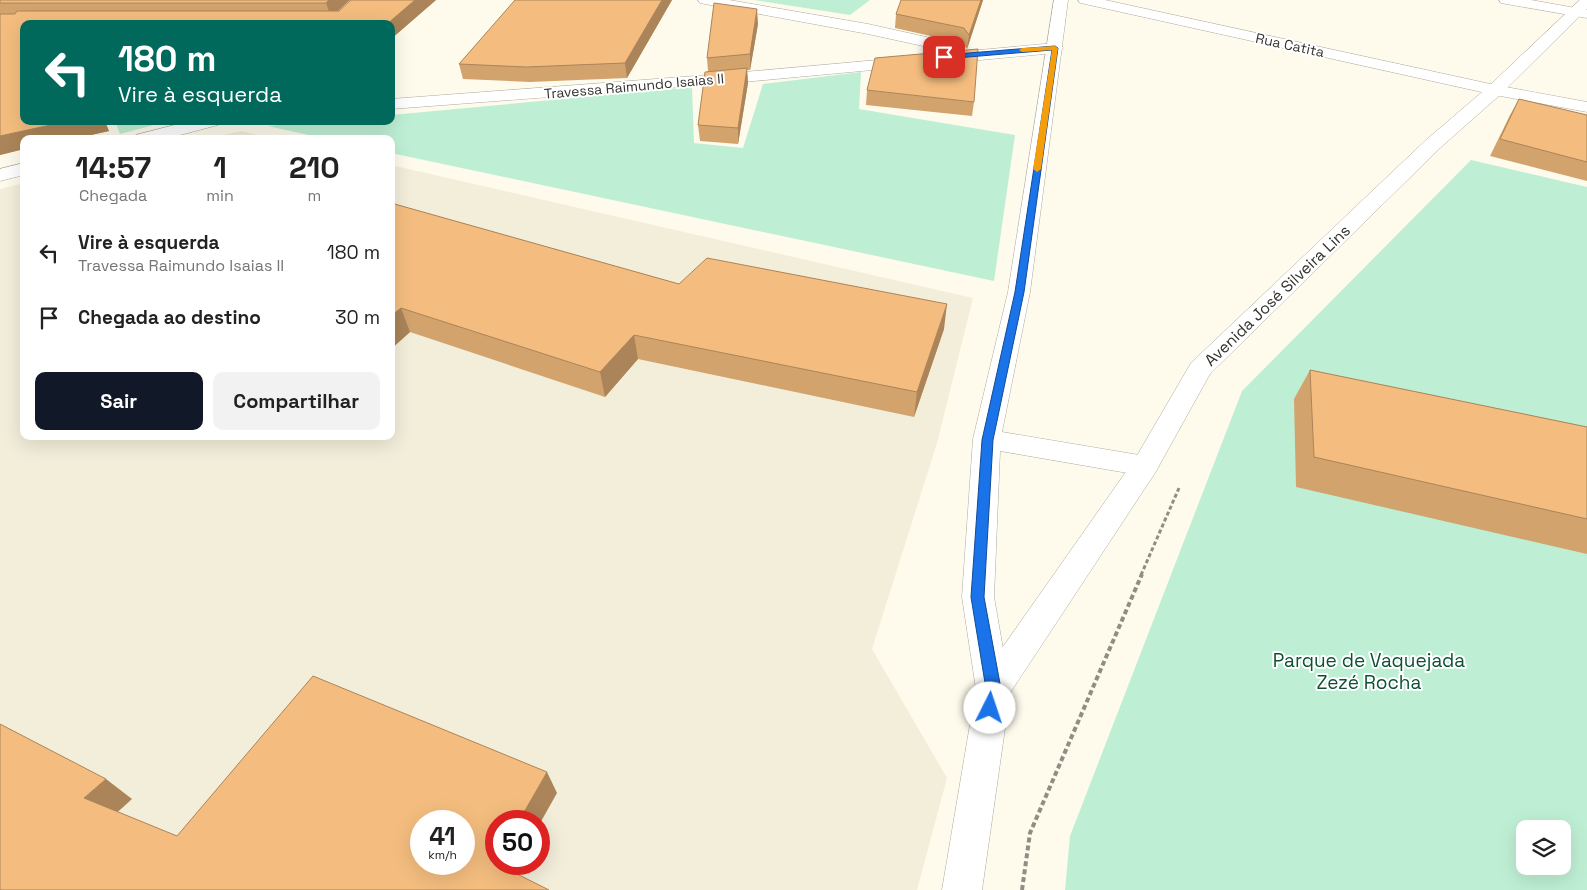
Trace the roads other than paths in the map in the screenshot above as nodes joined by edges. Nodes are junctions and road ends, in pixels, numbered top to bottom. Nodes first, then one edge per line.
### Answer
1 (705, 0) edge
2 (1061, 0) edge
3 (1085, 0) edge
4 (1506, 0) edge
5 (1587, 0) edge
6 (1581, 13) edge
7 (1055, 48) junction
8 (981, 53) junction
9 (1494, 90) junction
10 (395, 104) edge
11 (1587, 107) edge
12 (197, 125) edge
13 (158, 135) edge
14 (20, 170) edge
15 (0, 175) edge
16 (987, 440) junction
17 (1145, 466) junction
18 (993, 689) junction
19 (962, 890) edge

1 - 8 street
2 - 7 street
3 - 9 street, Rua Catita
4 - 6 street
5 - 6 street, Avenida José Silveira Lins
6 - 9 street, Avenida José Silveira Lins
7 - 8 street, Travessa Raimundo Isaias II
7 - 16 street
8 - 10 street, Travessa Raimundo Isaias II
9 - 11 street, Rua Catita
9 - 17 street, Avenida José Silveira Lins
12 - 13 street
14 - 15 street
16 - 17 street
16 - 18 street
17 - 18 street, Avenida José Silveira Lins
18 - 19 street

